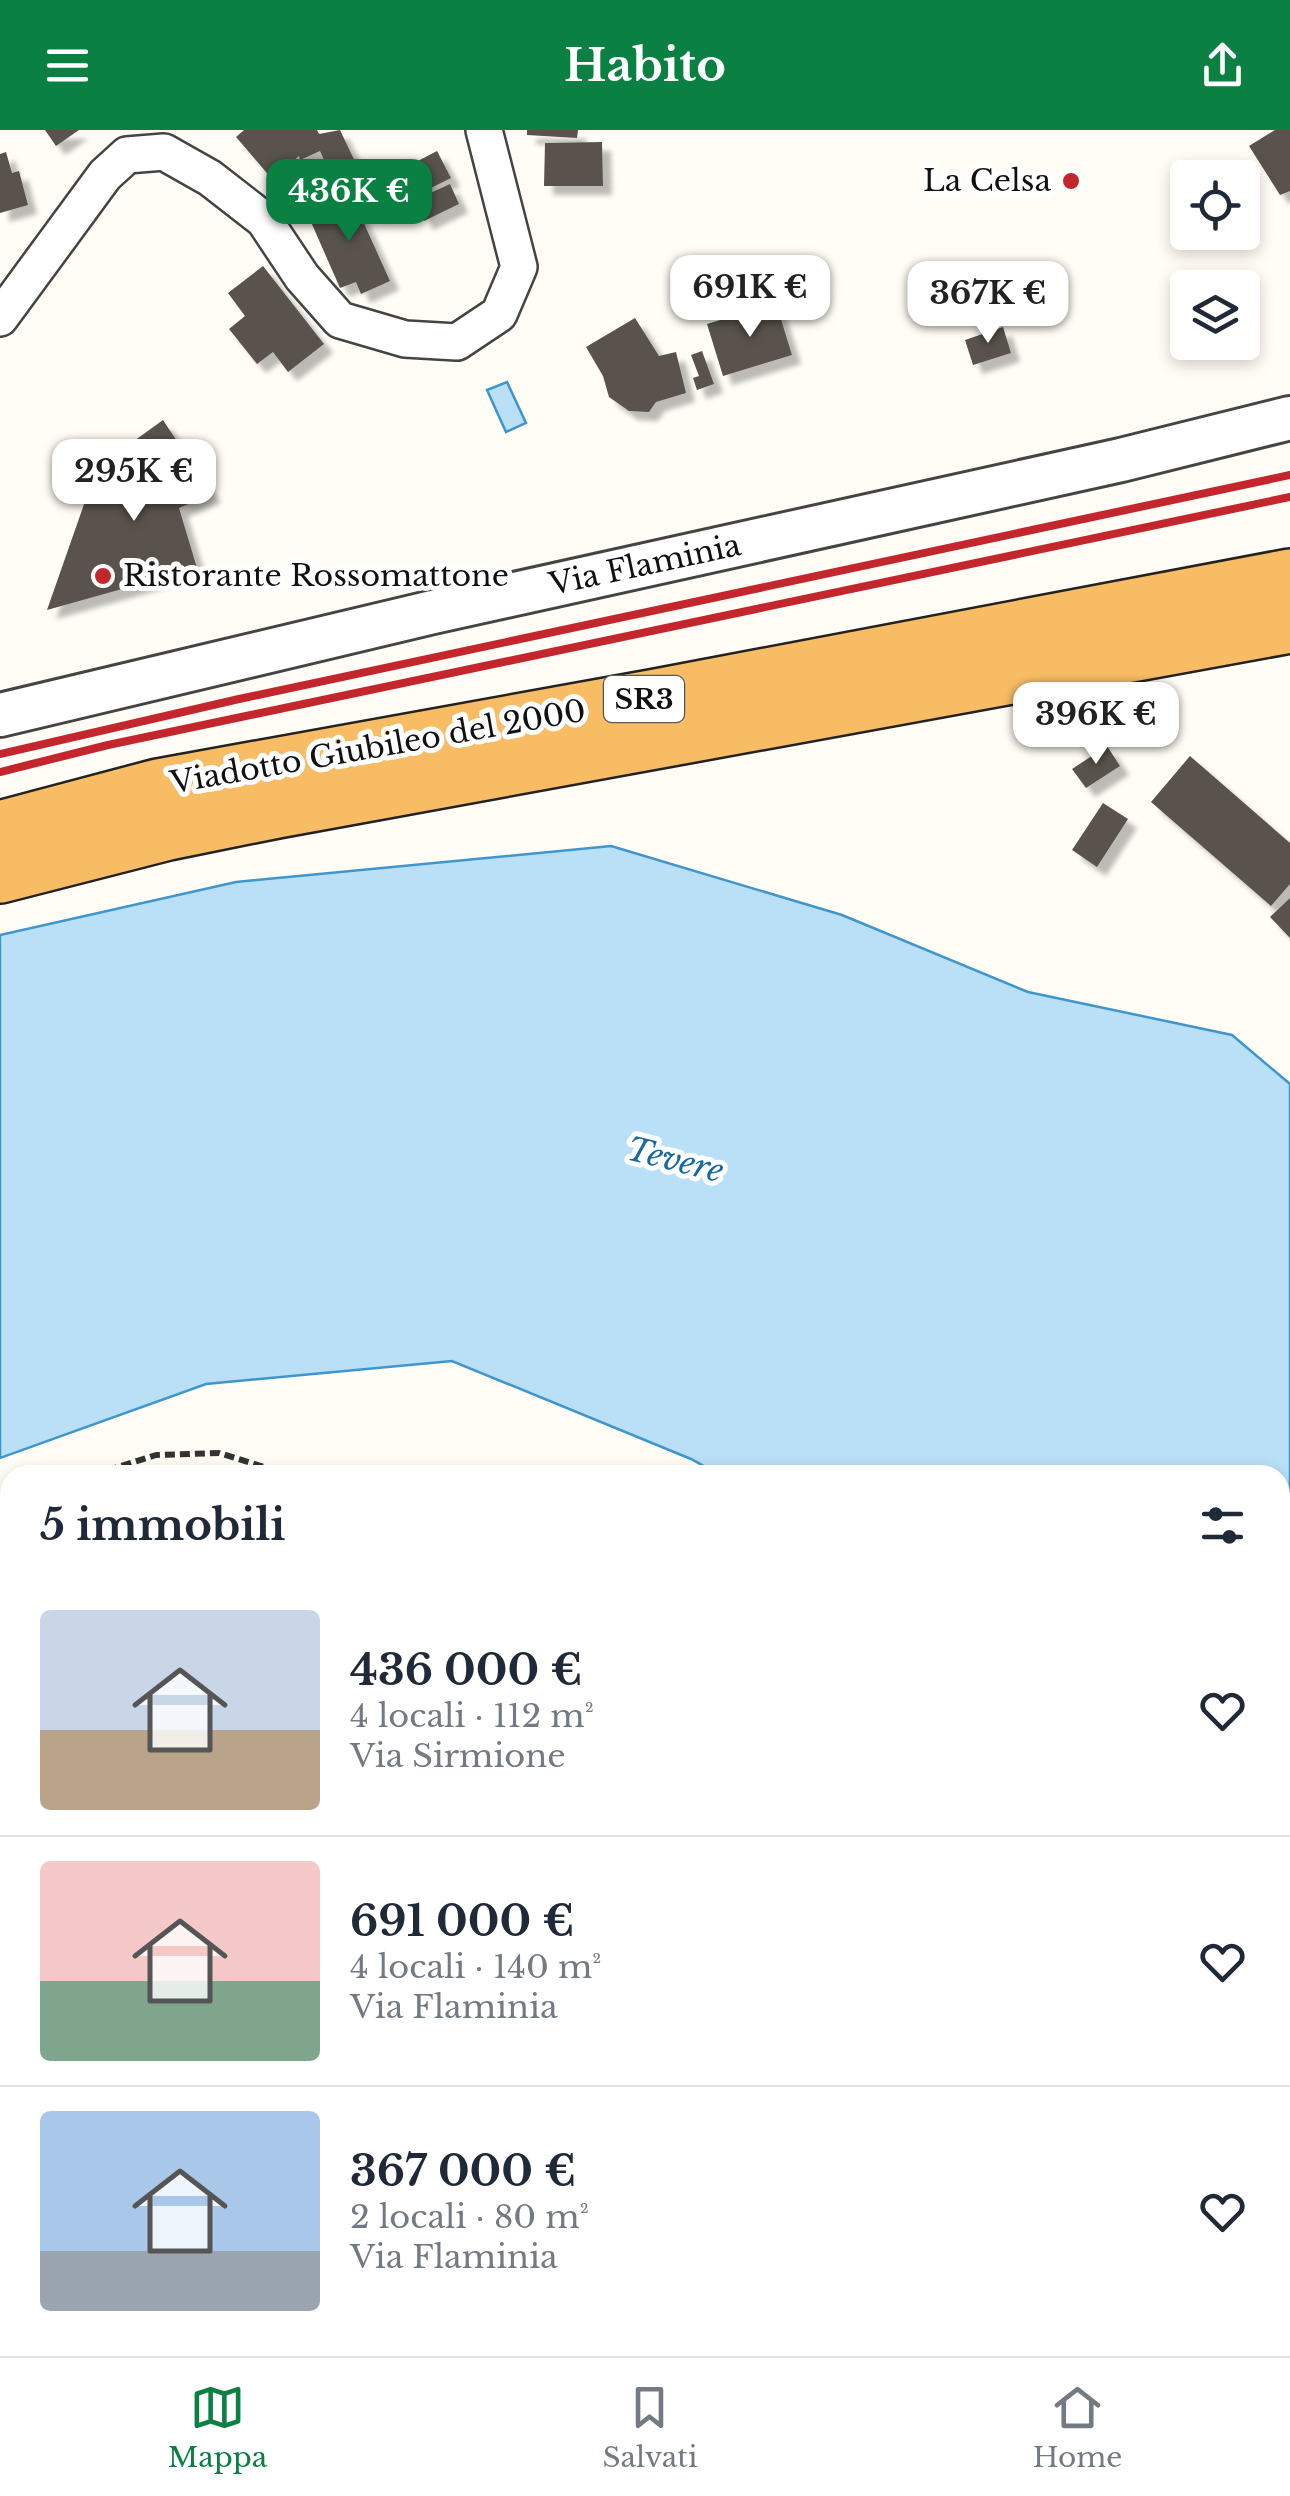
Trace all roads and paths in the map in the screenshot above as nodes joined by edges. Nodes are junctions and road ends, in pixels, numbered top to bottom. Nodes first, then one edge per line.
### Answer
1 (484, 130) edge
2 (124, 143) edge
3 (0, 318) edge
4 (1290, 418) edge
5 (1290, 577) edge
6 (1290, 625) edge
7 (0, 715) edge
8 (0, 829) edge
9 (0, 875) edge
10 (124, 1465) edge
11 (258, 1465) edge

1 - 2 street
2 - 3 street
4 - 7 street, Via Flaminia
5 - 8 highway, Viadotto Giubileo del 2000 / SR3
6 - 9 highway, Viadotto Giubileo del 2000 / SR3
10 - 11 path

